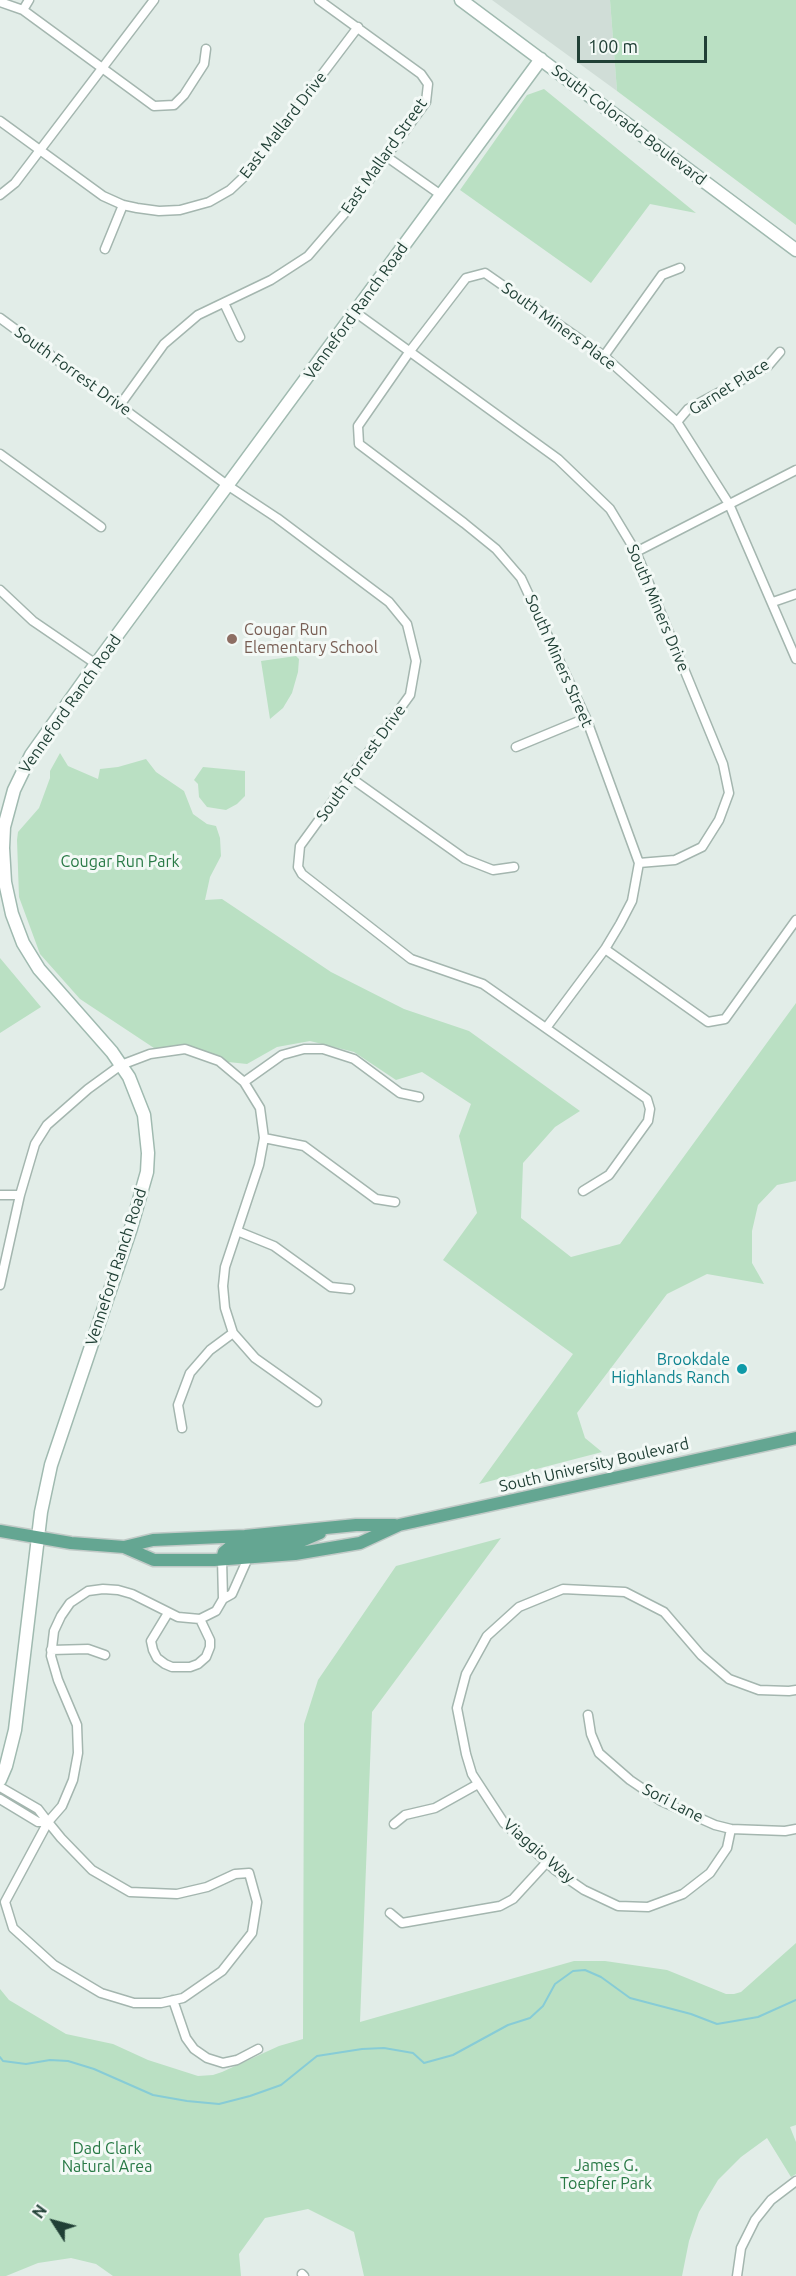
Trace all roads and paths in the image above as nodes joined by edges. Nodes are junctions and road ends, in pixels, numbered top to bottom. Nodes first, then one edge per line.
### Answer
1 (29, 0) edge
2 (154, 0) edge
3 (319, 0) edge
4 (461, 0) edge
5 (0, 2) edge
6 (23, 10) junction
7 (358, 27) junction
8 (206, 49) dead end
9 (541, 59) junction
10 (103, 67) junction
11 (0, 121) edge
12 (40, 150) junction
13 (387, 157) junction
14 (0, 195) edge
15 (441, 195) junction
16 (123, 205) junction
17 (105, 249) dead end
18 (796, 250) edge
19 (680, 268) dead end
20 (224, 303) junction
21 (355, 312) junction
22 (0, 318) edge
23 (240, 337) dead end
24 (410, 351) junction
25 (780, 351) dead end
26 (604, 356) junction
27 (120, 405) junction
28 (677, 422) junction
29 (0, 454) edge
30 (796, 470) edge
31 (227, 485) junction
32 (729, 504) junction
33 (101, 527) dead end
34 (636, 552) junction
35 (0, 590) edge
36 (796, 594) edge
37 (773, 602) junction
38 (796, 659) edge
39 (96, 664) junction
40 (586, 718) junction
41 (516, 747) dead end
42 (351, 778) junction
43 (2, 827) edge
44 (639, 863) junction
45 (514, 867) dead end
46 (796, 920) edge
47 (605, 949) junction
48 (546, 1028) junction
49 (121, 1065) junction
50 (244, 1082) junction
51 (419, 1096) dead end
52 (264, 1138) junction
53 (583, 1191) dead end
54 (0, 1194) edge
55 (20, 1195) junction
56 (395, 1203) dead end
57 (237, 1231) junction
58 (0, 1285) edge
59 (350, 1288) dead end
60 (233, 1333) junction
61 (317, 1402) dead end
62 (182, 1428) dead end
63 (796, 1438) edge
64 (399, 1525) junction
65 (330, 1529) junction
66 (0, 1531) edge
67 (39, 1538) junction
68 (124, 1547) junction
69 (248, 1558) junction
70 (222, 1560) junction
71 (224, 1599) junction
72 (168, 1612) junction
73 (200, 1619) junction
74 (51, 1650) junction
75 (105, 1655) dead end
76 (796, 1690) edge
77 (588, 1715) dead end
78 (0, 1780) edge
79 (478, 1784) junction
80 (0, 1788) edge
81 (0, 1799) edge
82 (48, 1822) junction
83 (394, 1824) dead end
84 (731, 1829) junction
85 (796, 1829) edge
86 (547, 1862) junction
87 (390, 1913) dead end
88 (173, 2000) junction
89 (258, 2049) dead end
90 (796, 2181) edge
91 (737, 2276) edge

1 - 6 street
2 - 10 street
3 - 7 street, East Mallard Street
4 - 9 street, South Colorado Boulevard
5 - 6 street
6 - 10 street
7 - 13 street, East Mallard Street
7 - 16 street, East Mallard Drive
8 - 10 street
9 - 15 street, Venneford Ranch Road
9 - 18 street, South Colorado Boulevard
10 - 12 street
11 - 12 street, East Mallard Drive
12 - 14 street
12 - 16 street, East Mallard Drive
13 - 15 street
13 - 20 street, East Mallard Street
15 - 21 street, Venneford Ranch Road
16 - 17 street
19 - 26 street
20 - 23 street
20 - 27 street, East Mallard Street
21 - 24 street, South Miners Drive
21 - 31 street, Venneford Ranch Road
22 - 27 street, South Forrest Drive
24 - 26 street, South Miners Place
24 - 34 street, South Miners Drive
24 - 40 street, South Miners Street
25 - 28 street, Garnet Place
26 - 28 street, South Miners Place
27 - 31 street, South Forrest Drive
28 - 32 street, South Miners Place
29 - 33 street
30 - 32 street
31 - 39 street, Venneford Ranch Road
31 - 42 street, South Forrest Drive
32 - 34 street
32 - 37 street, South Miners Place
34 - 44 street, South Miners Drive
35 - 39 street
36 - 37 street
37 - 38 street, South Miners Place
39 - 43 street, Venneford Ranch Road
40 - 41 street
40 - 44 street, South Miners Street
42 - 45 street
42 - 48 street, South Forrest Drive
43 - 49 street, Venneford Ranch Road
44 - 47 street
46 - 47 street
47 - 48 street
48 - 53 street, South Forrest Drive
49 - 50 street
49 - 55 street
49 - 67 street, Venneford Ranch Road
50 - 51 street
50 - 52 street
52 - 56 street
52 - 57 street
54 - 55 street
55 - 58 street
57 - 59 street
57 - 60 street
60 - 61 street
60 - 62 street
63 - 64 main road, South University Boulevard
64 - 65 main road, South University Boulevard
64 - 69 main road, South University Boulevard
65 - 68 main road, South University Boulevard
65 - 70 main road
66 - 67 main road, South University Boulevard
67 - 68 main road, South University Boulevard
67 - 78 street, Venneford Ranch Road
68 - 70 main road, South University Boulevard
69 - 70 main road, South University Boulevard
69 - 71 street
70 - 71 street
71 - 73 street
72 - 73 street
72 - 73 street
72 - 74 street
74 - 75 street
74 - 82 street
76 - 79 street, Viaggio Way
77 - 84 street, Sori Lane
79 - 83 street
79 - 86 street, Viaggio Way
80 - 82 street
81 - 82 street
82 - 88 street
82 - 88 street
84 - 85 street, Sori Lane
84 - 86 street, Viaggio Way
86 - 87 street
88 - 89 street
90 - 91 street

